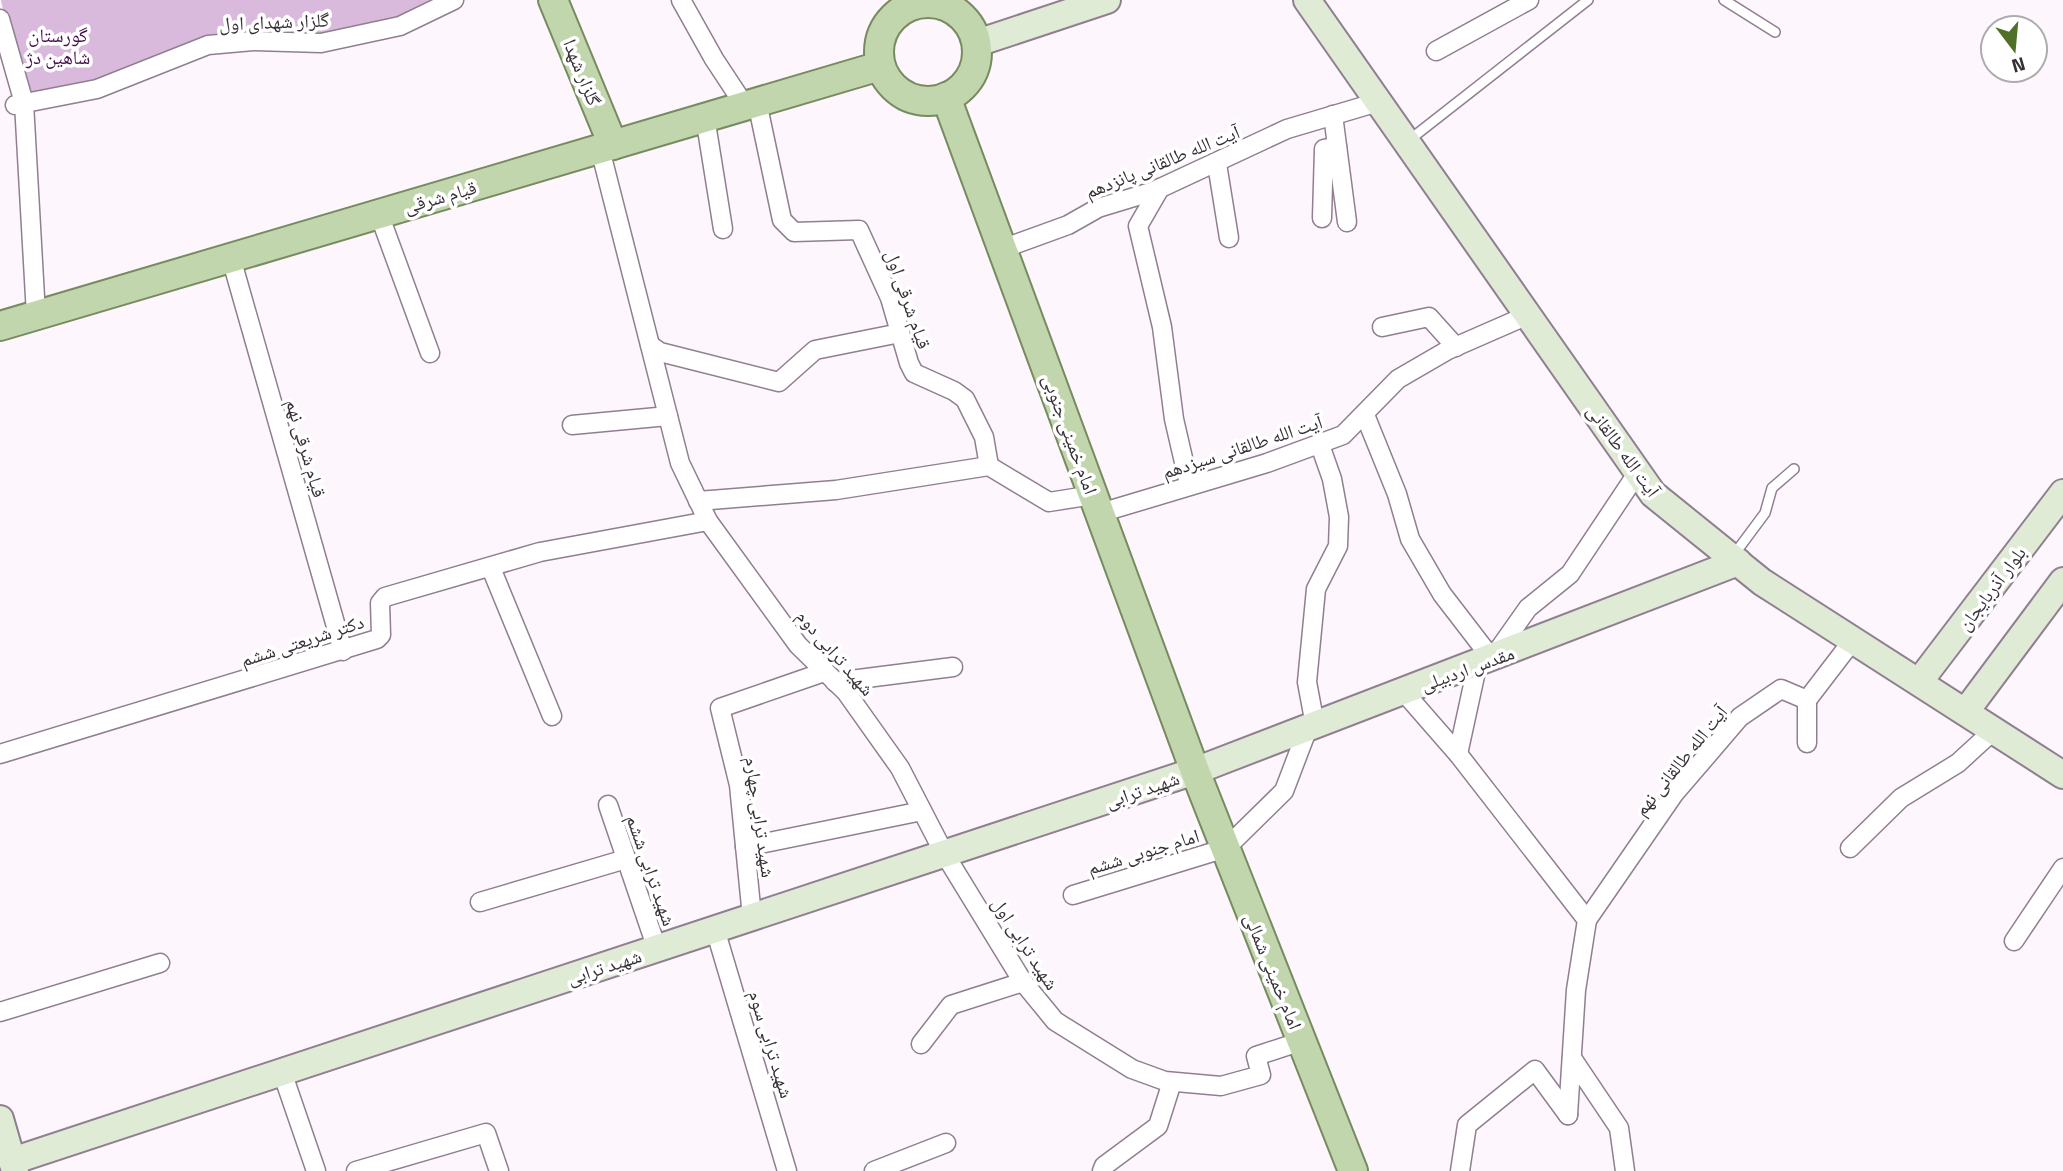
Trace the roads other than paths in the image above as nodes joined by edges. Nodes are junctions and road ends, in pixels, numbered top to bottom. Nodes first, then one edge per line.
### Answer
1 (454, 0) edge
2 (681, 0) edge
3 (1107, 0) edge
4 (1307, 0) edge
5 (1529, 0) edge
6 (1588, 0) edge
7 (1724, 0) edge
8 (556, 1) edge
9 (900, 5) edge
10 (0, 19) edge
11 (1775, 32) dead end
12 (977, 43) junction
13 (1436, 51) dead end
14 (880, 66) junction
15 (946, 97) junction
16 (1378, 102) junction
17 (19, 104) junction
18 (751, 104) junction
19 (1333, 115) junction
20 (705, 117) junction
21 (1407, 142) junction
22 (606, 147) junction
23 (1337, 147) junction
24 (1217, 164) junction
25 (1160, 188) junction
26 (379, 214) junction
27 (1322, 218) dead end
28 (1347, 222) dead end
29 (723, 229) dead end
30 (1229, 237) dead end
31 (1002, 249) junction
32 (231, 258) junction
33 (36, 315) junction
34 (1528, 315) junction
35 (0, 326) edge
36 (1382, 327) dead end
37 (900, 333) junction
38 (650, 345) junction
39 (1456, 347) junction
40 (430, 353) dead end
41 (1365, 415) junction
42 (668, 416) junction
43 (572, 425) dead end
44 (1321, 445) junction
45 (989, 466) junction
46 (1794, 469) dead end
47 (1638, 472) junction
48 (1189, 484) junction
49 (2063, 494) edge
50 (698, 501) junction
51 (1097, 504) junction
52 (708, 521) junction
53 (1735, 560) junction
54 (491, 568) junction
55 (2063, 581) edge
56 (1853, 640) junction
57 (343, 651) junction
58 (1485, 660) junction
59 (953, 667) dead end
60 (830, 677) junction
61 (1919, 682) junction
62 (1403, 691) junction
63 (1807, 700) junction
64 (1966, 711) junction
65 (552, 716) dead end
66 (1312, 727) junction
67 (1994, 730) junction
68 (1807, 743) dead end
69 (0, 754) edge
70 (1458, 754) junction
71 (1195, 771) junction
72 (2063, 775) edge
73 (608, 805) dead end
74 (922, 811) junction
75 (745, 847) junction
76 (1226, 848) junction
77 (1850, 848) dead end
78 (944, 853) junction
79 (626, 859) junction
80 (2063, 869) edge
81 (1073, 895) dead end
82 (480, 902) dead end
83 (752, 918) junction
84 (1587, 920) junction
85 (715, 929) junction
86 (2014, 941) dead end
87 (657, 949) junction
88 (160, 963) dead end
89 (1023, 982) junction
90 (0, 1012) edge
91 (1302, 1041) junction
92 (921, 1044) dead end
93 (1572, 1058) junction
94 (282, 1072) junction
95 (1171, 1082) junction
96 (0, 1119) edge
97 (947, 1143) dead end
98 (14, 1166) edge
99 (316, 1171) edge
100 (356, 1171) edge
101 (499, 1171) edge
102 (787, 1171) edge
103 (874, 1171) edge
104 (1102, 1171) edge
105 (1353, 1171) edge
106 (1460, 1171) edge
107 (1625, 1171) edge

1 - 17 street, گلزار شهدای اول
2 - 18 street
3 - 12 street
4 - 16 street, آیت الله طالقانی
5 - 13 street
6 - 21 lane
7 - 11 lane
8 - 22 main road, گلزار شهدا
9 - 12 main road
9 - 14 main road
10 - 17 street
12 - 15 main road
14 - 15 main road
14 - 18 main road, قیام شرقی
15 - 31 main road, امام خمینی جنوبی
16 - 19 street, آیت الله طالقانی پانزدهم
16 - 21 street, آیت الله طالقانی
17 - 33 street
18 - 20 main road, قیام شرقی
18 - 37 street, قیام شرقی اول
19 - 23 street
19 - 24 street, آیت الله طالقانی پانزدهم
20 - 22 main road, قیام شرقی
20 - 29 street
21 - 34 street, آیت الله طالقانی
22 - 26 main road, قیام شرقی
22 - 38 street, شهید ترابی دوم
23 - 27 street
23 - 28 street
24 - 25 street, آیت الله طالقانی پانزدهم
24 - 30 street
25 - 31 street, آیت الله طالقانی پانزدهم
25 - 48 street
26 - 32 main road, قیام شرقی
26 - 40 street
31 - 51 main road, امام خمینی جنوبی
32 - 33 main road, قیام شرقی
32 - 57 street, قیام شرقی نهم
33 - 35 main road, قیام شرقی
34 - 39 street, آیت الله طالقانی سیزدهم
34 - 47 street, آیت الله طالقانی
36 - 39 street
37 - 38 street
37 - 45 street, قیام شرقی اول
38 - 42 street, شهید ترابی دوم
39 - 41 street, آیت الله طالقانی سیزدهم
41 - 44 street, آیت الله طالقانی سیزدهم
41 - 58 street
42 - 43 street
42 - 50 street, شهید ترابی دوم
44 - 48 street, آیت الله طالقانی سیزدهم
44 - 66 street
45 - 50 street
45 - 51 street, آیت الله طالقانی سیزدهم
46 - 53 lane
47 - 53 street, آیت الله طالقانی
47 - 58 street
48 - 51 street, آیت الله طالقانی سیزدهم
49 - 61 street, بلوار آذربایجان
50 - 52 street, شهید ترابی دوم
51 - 71 main road, امام خمینی جنوبی
52 - 54 street, دکتر شریعتی ششم
52 - 60 street, شهید ترابی دوم
53 - 56 street, آیت الله طالقانی
53 - 58 street, مقدس اردبیلی
54 - 57 street, دکتر شریعتی ششم
54 - 65 street
55 - 64 street
56 - 61 street, آیت الله طالقانی
56 - 63 street
57 - 69 street, دکتر شریعتی ششم
58 - 62 street, مقدس اردبیلی
58 - 70 street
59 - 60 street
60 - 74 street, شهید ترابی دوم
60 - 75 street, شهید ترابی چهارم
61 - 64 street, آیت الله طالقانی
62 - 66 street, مقدس اردبیلی
62 - 70 street
63 - 68 street
63 - 84 street, آیت الله طالقانی نهم
64 - 67 street, آیت الله طالقانی
66 - 71 street, مقدس اردبیلی
66 - 76 street
67 - 72 street, آیت الله طالقانی
67 - 77 street
70 - 84 street
71 - 76 main road, امام خمینی شمالی
71 - 78 street, شهید ترابی
73 - 79 street, شهید ترابی ششم
74 - 75 street
74 - 78 street, شهید ترابی دوم
75 - 83 street, شهید ترابی چهارم
76 - 81 street, امام جنوبی ششم
76 - 91 main road, امام خمینی شمالی
78 - 83 street, شهید ترابی
78 - 89 street, شهید ترابی اول
79 - 82 street
79 - 87 street, شهید ترابی ششم
80 - 86 street
83 - 85 street, شهید ترابی
84 - 93 street
85 - 87 street, شهید ترابی
85 - 102 street, شهید ترابی سوم
87 - 94 street, شهید ترابی
88 - 90 street
89 - 92 street
89 - 95 street, شهید ترابی اول
91 - 95 street, شهید ترابی اول
91 - 105 main road, امام خمینی شمالی
93 - 106 street
93 - 107 street
94 - 98 street, شهید ترابی
94 - 99 street
95 - 104 street
96 - 98 street
97 - 103 street
100 - 101 street

